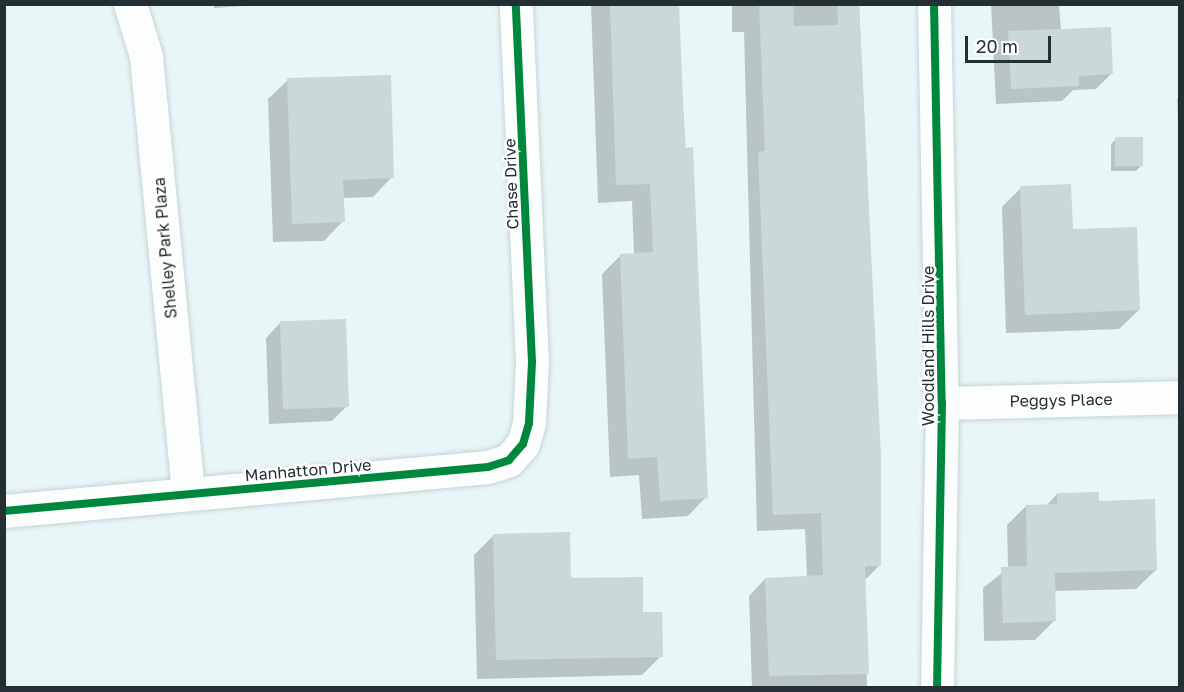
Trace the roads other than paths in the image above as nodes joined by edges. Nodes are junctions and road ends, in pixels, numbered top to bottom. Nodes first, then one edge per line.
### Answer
1 (130, 4) edge
2 (516, 4) edge
3 (934, 4) edge
4 (532, 362) joint
5 (1179, 398) edge
6 (942, 404) junction
7 (188, 494) junction
8 (4, 510) edge
9 (937, 687) edge

1 - 7 street, Shelley Park Plaza
2 - 4 street, Chase Drive
3 - 6 street, Woodland Hills Drive
4 - 7 street, Manhatton Drive
5 - 6 street, Peggys Place
6 - 9 street, Woodland Hills Drive
7 - 8 street, Manhatton Drive

